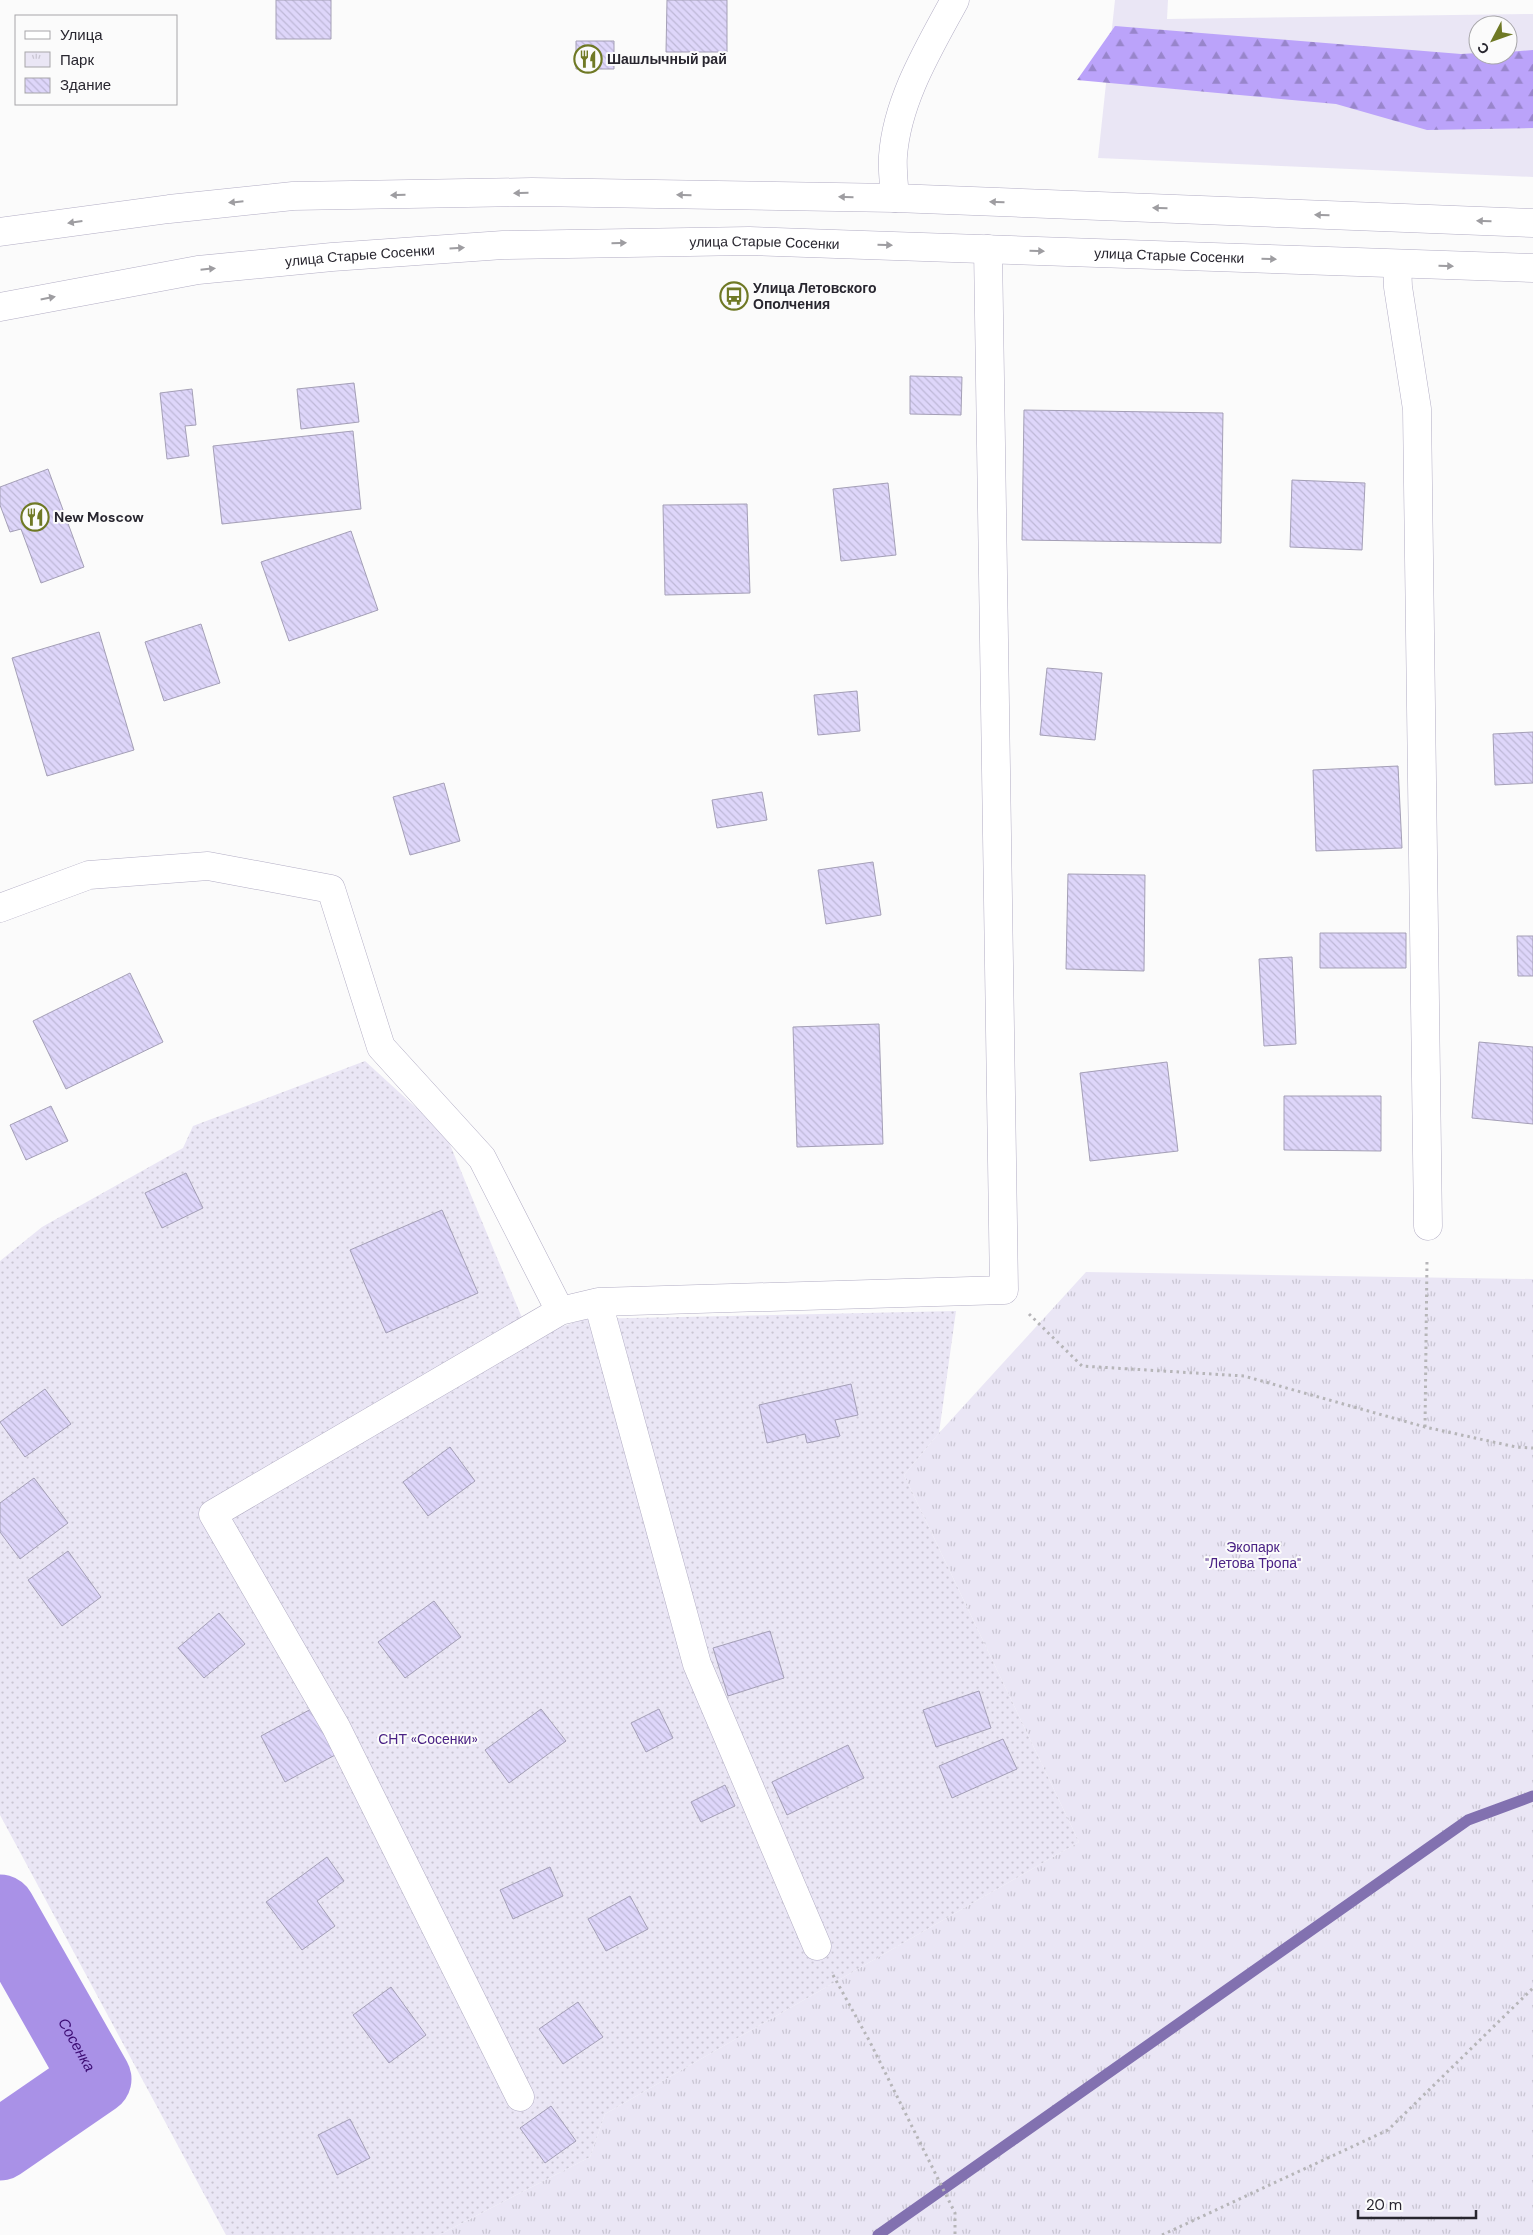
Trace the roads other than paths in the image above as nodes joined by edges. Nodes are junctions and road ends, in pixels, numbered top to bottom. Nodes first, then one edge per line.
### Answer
1 (955, 0) edge
2 (895, 198) junction
3 (1533, 223) edge
4 (0, 232) edge
5 (988, 249) junction
6 (1397, 264) junction
7 (1533, 268) edge
8 (0, 307) edge
9 (0, 908) edge
10 (1428, 1226) road end
11 (598, 1302) junction
12 (560, 1311) junction
13 (817, 1946) road end
14 (520, 2097) dead end

1 - 2 main road
3 -> 2 main road
2 -> 4 main road
5 -> 6 main road, улица Старые Сосенки
8 -> 5 main road, улица Старые Сосенки
5 - 11 main road
6 -> 7 main road, улица Старые Сосенки
6 - 10 main road
9 - 12 main road
11 - 12 main road
11 - 13 main road
12 - 14 main road

